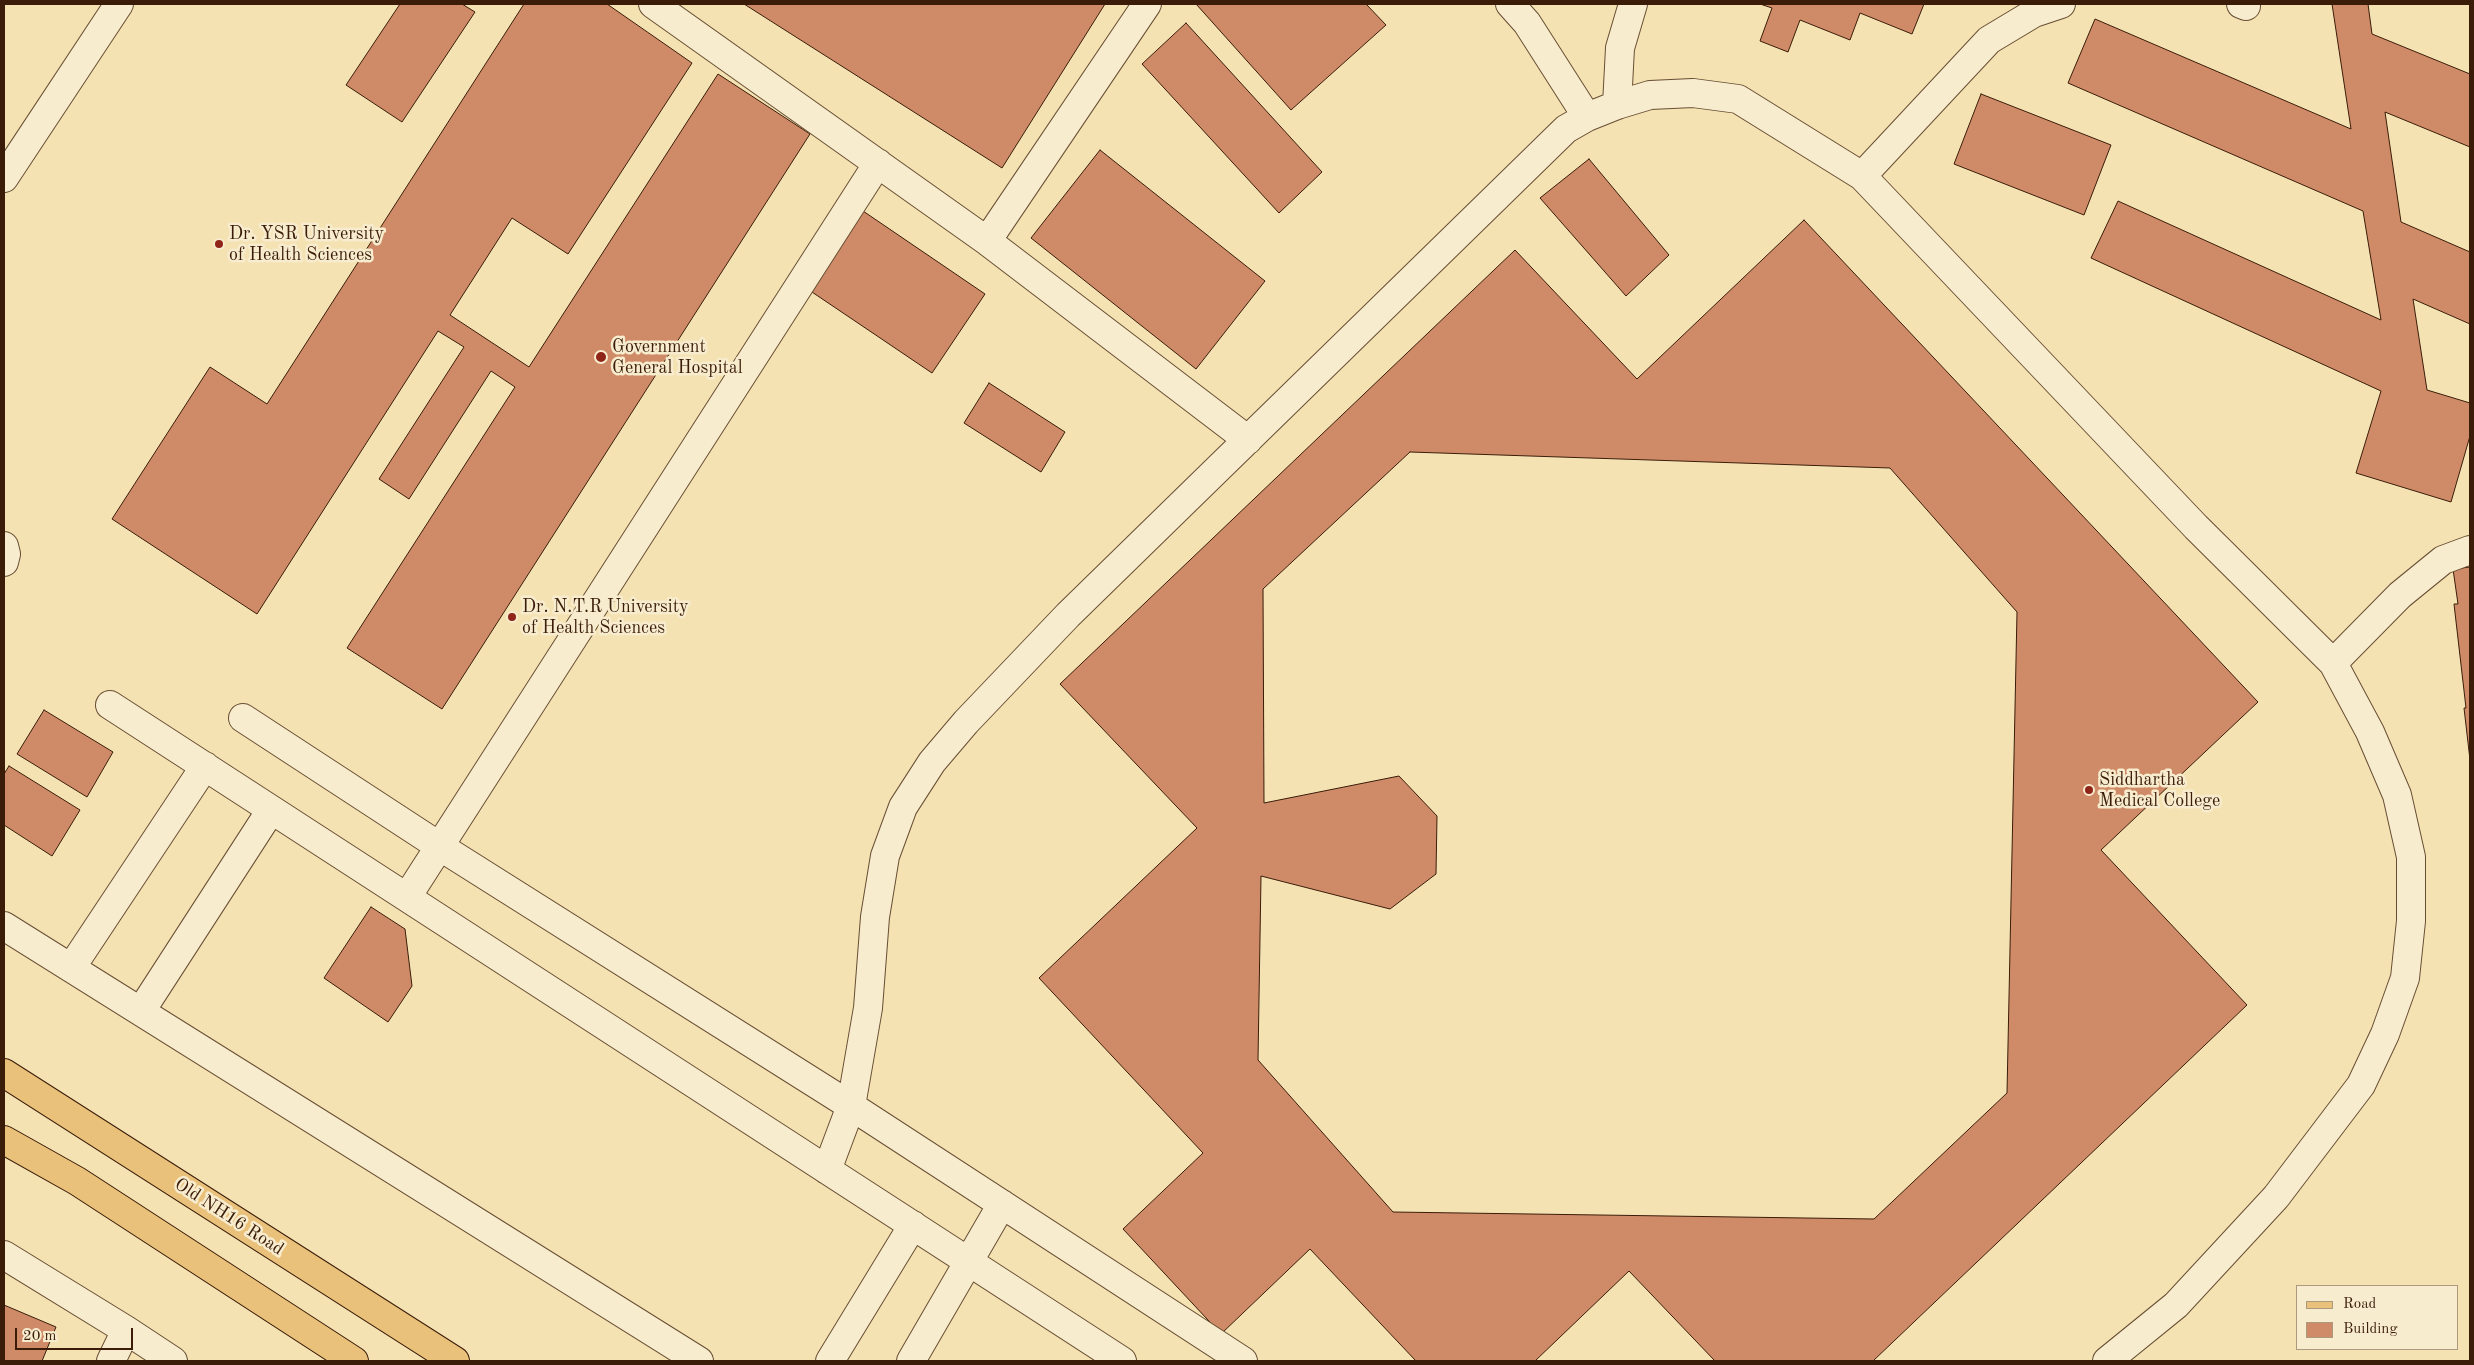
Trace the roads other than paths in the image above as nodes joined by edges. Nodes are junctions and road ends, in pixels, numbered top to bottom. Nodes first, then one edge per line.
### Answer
1 (119, 4) edge
2 (653, 4) edge
3 (1146, 4) edge
4 (1510, 4) edge
5 (1632, 4) edge
6 (2061, 4) edge
7 (1617, 105) junction
8 (1587, 117) junction
9 (878, 163) junction
10 (1862, 176) junction
11 (4, 178) edge
12 (987, 241) junction
13 (1248, 440) junction
14 (4, 546) edge
15 (2470, 550) edge
16 (4, 562) edge
17 (2333, 663) junction
18 (110, 706) dead end
19 (243, 718) dead end
20 (204, 766) junction
21 (271, 810) junction
22 (439, 846) junction
23 (407, 897) junction
24 (4, 926) edge
25 (71, 968) junction
26 (141, 1011) junction
27 (4, 1073) edge
28 (851, 1106) junction
29 (4, 1140) edge
30 (827, 1170) junction
31 (1002, 1204) junction
32 (913, 1225) junction
33 (4, 1255) edge
34 (969, 1262) junction
35 (126, 1330) junction
36 (111, 1361) edge
37 (174, 1361) edge
38 (354, 1361) edge
39 (455, 1361) edge
40 (699, 1361) edge
41 (830, 1361) edge
42 (911, 1361) edge
43 (1122, 1361) edge
44 (1243, 1361) edge
45 (2107, 1361) edge

1 - 11 street
2 - 9 street
3 - 12 street
4 - 8 street
5 - 7 street
6 - 10 street
7 - 8 street
7 - 10 street
8 - 13 street
9 - 12 street
9 - 22 street
10 - 17 street
12 - 13 street
13 - 28 street
14 - 16 street
15 - 17 street
17 - 45 street
18 - 20 street
19 - 22 street
20 - 21 street
20 - 25 street
21 - 23 street
21 - 26 street
22 - 23 street
22 - 28 street
23 - 30 street
24 - 25 street
25 - 26 street
26 - 40 street
27 - 39 main road, Old NH16 Road
28 - 30 street
28 - 31 street
29 - 38 main road
30 - 32 street
31 - 34 street
31 - 44 street
32 - 34 street
32 - 41 street
33 - 35 street
34 - 42 street
34 - 43 street
35 - 36 street
35 - 37 street

